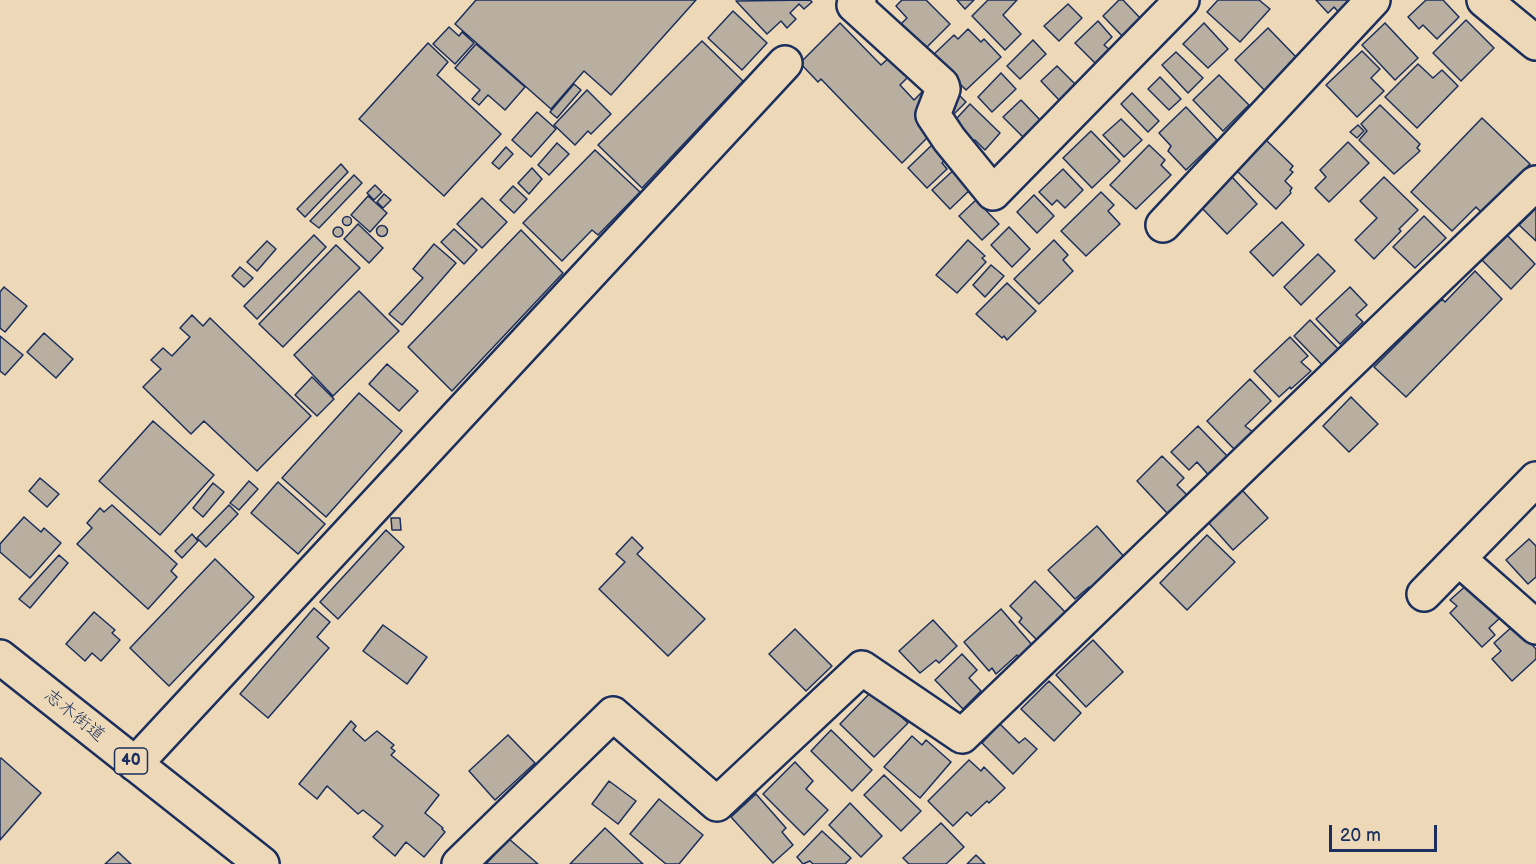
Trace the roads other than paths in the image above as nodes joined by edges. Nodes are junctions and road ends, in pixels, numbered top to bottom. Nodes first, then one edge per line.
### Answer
1 (859, 0) edge
2 (1182, 0) edge
3 (1373, 0) edge
4 (1484, 0) edge
5 (1536, 43) edge
6 (785, 63) dead end
7 (1536, 183) edge
8 (1163, 225) dead end
9 (1536, 479) edge
10 (1459, 559) junction
11 (1424, 594) dead end
12 (1536, 627) edge
13 (0, 657) edge
14 (135, 764) junction
15 (262, 864) edge
16 (459, 864) edge

1 - 2 street
3 - 8 street
4 - 5 street
6 - 14 street
7 - 16 street
9 - 10 street
10 - 11 street
10 - 12 street
13 - 14 street, 志木街道 / 40
14 - 15 street, 志木街道 / 40

